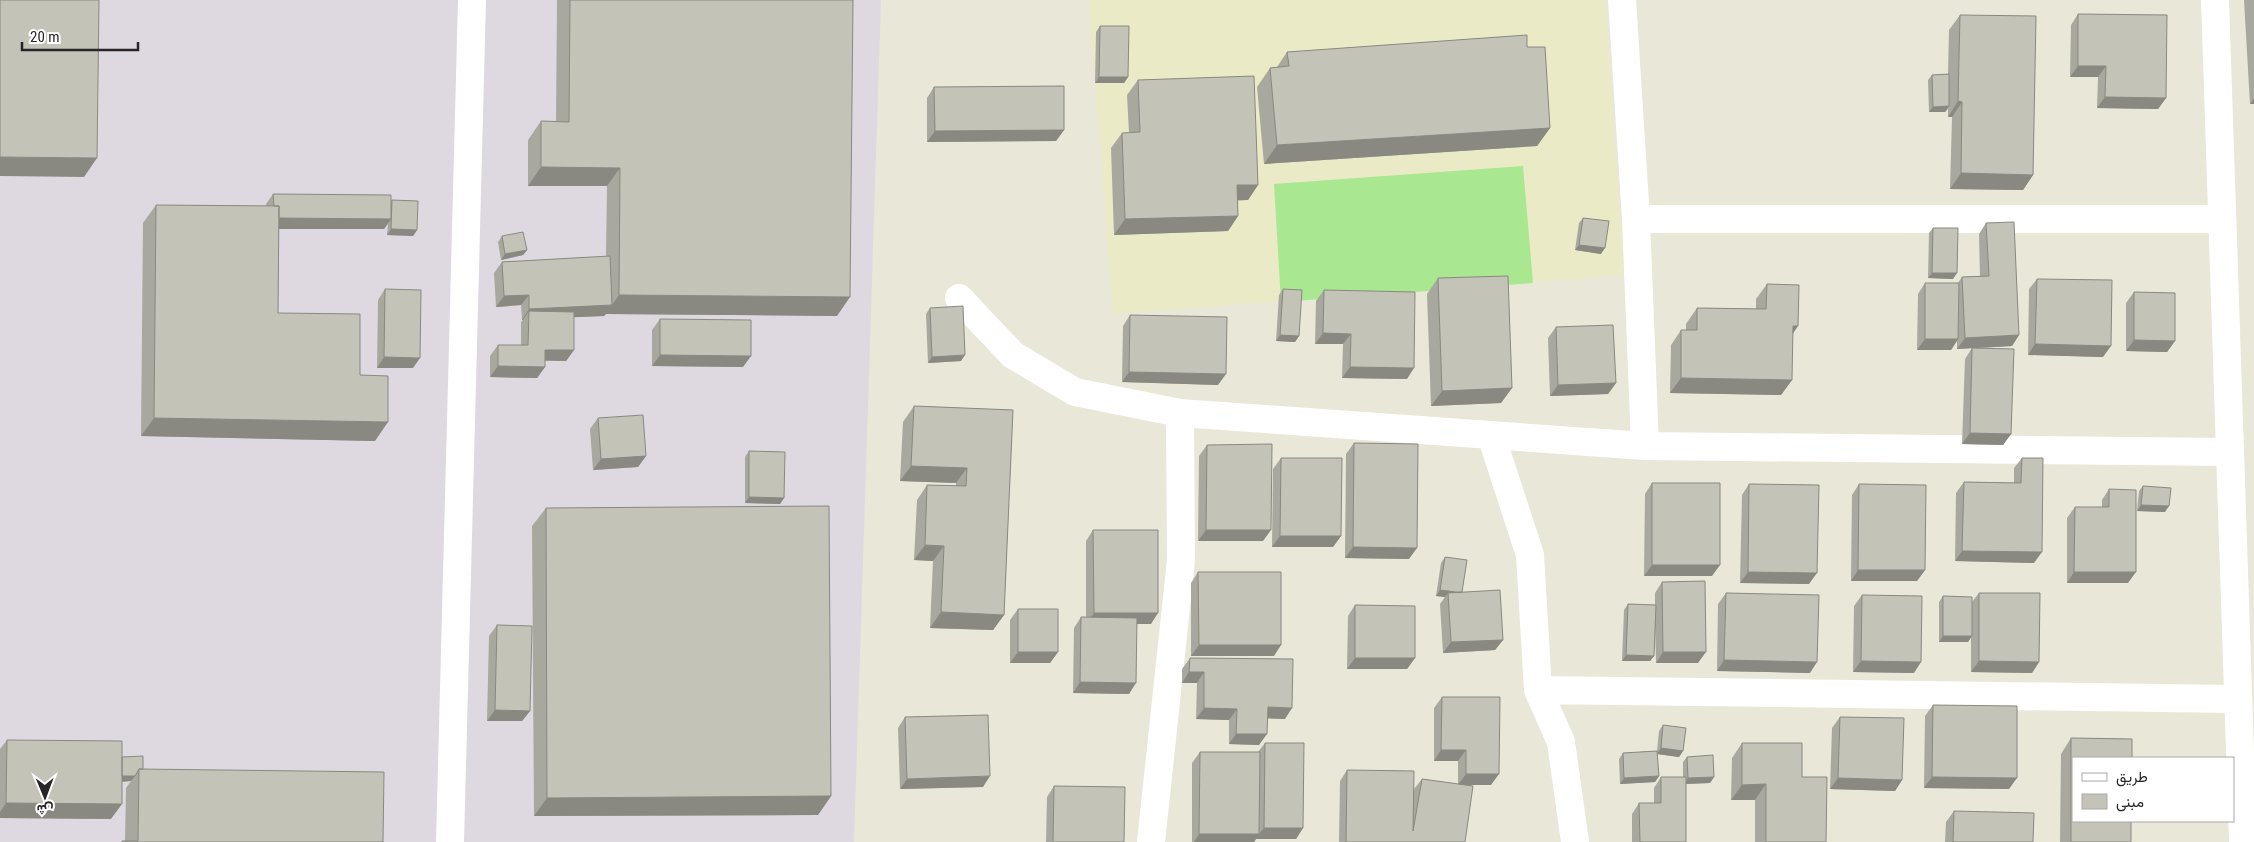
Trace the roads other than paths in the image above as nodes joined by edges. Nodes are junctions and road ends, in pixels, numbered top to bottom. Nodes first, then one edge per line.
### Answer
1 (472, 0) edge
2 (1622, 0) edge
3 (2215, 0) edge
4 (1636, 219) junction
5 (2222, 219) junction
6 (959, 298) dead end
7 (1180, 413) junction
8 (1491, 435) junction
9 (1644, 446) junction
10 (2230, 452) junction
11 (1538, 690) junction
12 (2238, 699) junction
13 (450, 842) edge
14 (1151, 842) edge
15 (1575, 842) edge
16 (2243, 842) edge

1 - 13 street
2 - 4 street
3 - 5 street
4 - 5 street
4 - 9 street
5 - 10 street
6 - 7 street
7 - 8 street
7 - 14 street
8 - 9 street
8 - 11 street
9 - 10 street
10 - 12 street
11 - 12 street
11 - 15 street
12 - 16 street

